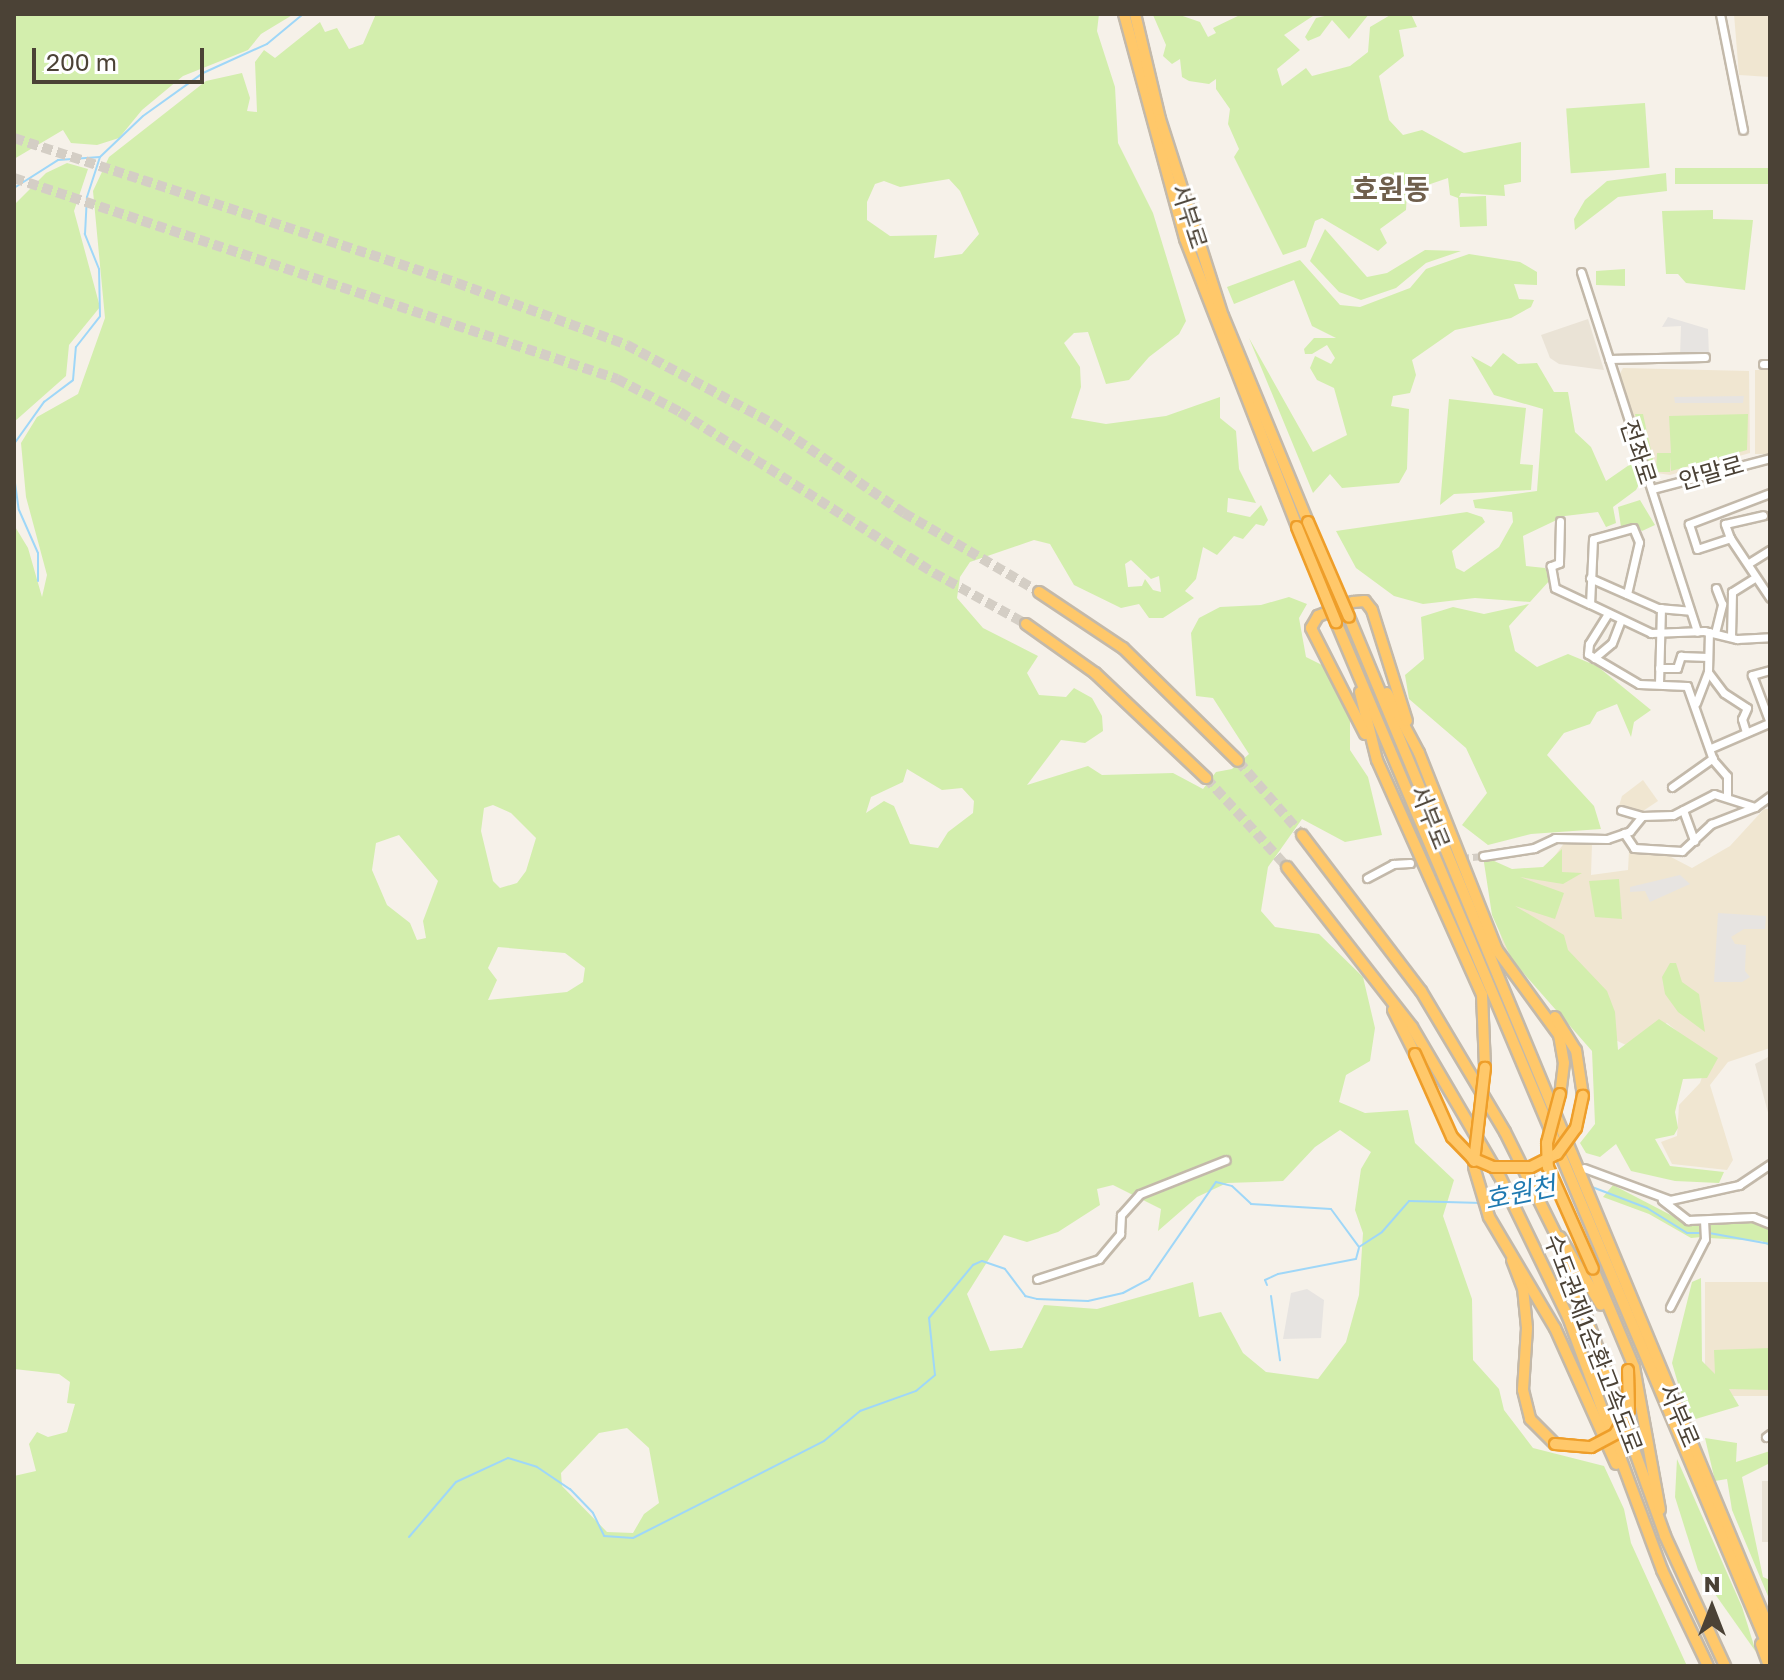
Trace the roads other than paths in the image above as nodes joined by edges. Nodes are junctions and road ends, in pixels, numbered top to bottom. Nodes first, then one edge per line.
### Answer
1 (1124, 14) edge
2 (1135, 14) edge
3 (1720, 14) edge
4 (1743, 130) dead end
5 (1581, 272) dead end
6 (1705, 357) dead end
7 (1609, 359) junction
8 (1770, 458) edge
9 (1652, 489) junction
10 (1770, 493) edge
11 (1763, 515) dead end
12 (1560, 521) dead end
13 (1730, 538) junction
14 (1770, 551) edge
15 (1749, 563) junction
16 (1590, 578) junction
17 (1753, 579) junction
18 (1716, 588) dead end
19 (1039, 592) tunnel mouth
20 (1627, 594) junction
21 (1770, 598) edge
22 (1590, 604) junction
23 (1661, 608) junction
24 (1690, 611) junction
25 (1607, 615) junction
26 (1620, 622) junction
27 (1026, 624) tunnel mouth
28 (1697, 632) junction
29 (1712, 632) junction
30 (1659, 634) junction
31 (1731, 637) junction
32 (1770, 637) edge
33 (1708, 657) junction
34 (1594, 658) junction
35 (1351, 660) junction
36 (1366, 661) junction
37 (1659, 668) junction
38 (1770, 670) edge
39 (1708, 672) junction
40 (1659, 684) junction
41 (1696, 703) junction
42 (1769, 723) edge
43 (1746, 732) junction
44 (1711, 748) junction
45 (1419, 753) junction
46 (1713, 758) junction
47 (1377, 760) junction
48 (1238, 761) tunnel mouth
49 (1206, 778) tunnel mouth
50 (1672, 787) dead end
51 (1770, 796) edge
52 (1727, 797) junction
53 (1755, 807) junction
54 (1621, 810) dead end
55 (1683, 810) junction
56 (1642, 816) junction
57 (1624, 833) junction
58 (1302, 835) tunnel mouth
59 (1694, 841) junction
60 (1483, 856) tunnel mouth
61 (1410, 863) tunnel mouth
62 (1287, 867) tunnel mouth
63 (1367, 878) dead end
64 (1522, 986) junction
65 (1382, 987) junction
66 (1557, 1134) junction
67 (1226, 1160) dead end
68 (1770, 1164) edge
69 (1584, 1168) dead end
70 (1662, 1200) junction
71 (1704, 1221) junction
72 (1770, 1224) edge
73 (1551, 1226) junction
74 (1604, 1250) junction
75 (1516, 1263) junction
76 (1037, 1279) dead end
77 (1670, 1307) dead end
78 (1637, 1505) junction
79 (1665, 1536) junction
80 (1746, 1597) junction
81 (1762, 1608) junction
82 (1770, 1622) edge
83 (1770, 1631) edge
84 (1770, 1651) edge
85 (1708, 1666) edge
86 (1725, 1666) edge
87 (1769, 1666) edge

1 - 35 highway, 서부로, bridge
2 - 36 highway, 서부로, bridge
3 - 4 street
5 - 7 street, 전좌로
6 - 7 street
7 - 9 street, 전좌로
8 - 9 street, 안말로
9 - 24 street, 전좌로
10 - 13 street
11 - 13 street
12 - 22 street
13 - 15 street
14 - 15 street
15 - 17 street
16 - 20 street
16 - 20 street
16 - 22 street
17 - 21 street
17 - 31 street
18 - 29 street
19 - 48 highway
20 - 23 street
22 - 25 street
23 - 24 street
23 - 30 street
24 - 28 street, 전좌로
25 - 26 street
25 - 34 street
26 - 30 street
26 - 34 street
27 - 49 highway
28 - 29 street
28 - 30 street
29 - 31 street
29 - 33 street
30 - 37 street
31 - 32 street
33 - 37 street
33 - 39 street
34 - 40 street
35 - 47 highway
35 - 66 highway, 서부로
36 - 45 highway
36 - 66 highway, 서부로
37 - 40 street
38 - 42 street
39 - 41 street
39 - 43 street
40 - 41 street
41 - 44 street
42 - 43 street
43 - 44 street
44 - 46 street
45 - 47 highway
45 - 64 highway
46 - 50 street
46 - 52 street
47 - 75 highway, bridge
51 - 53 street
52 - 53 street
52 - 55 street
53 - 59 street
54 - 56 street
55 - 56 street
55 - 59 street
56 - 57 street
57 - 59 street
57 - 60 street
58 - 73 highway, 수도권제1순환고속도로, bridge
61 - 63 street
62 - 65 highway, 수도권제1순환고속도로
64 - 65 highway, bridge
64 - 79 highway, bridge
65 - 78 highway, 수도권제1순환고속도로, bridge
66 - 74 highway, 서부로
67 - 76 street
68 - 70 street
69 - 70 street
70 - 71 street
71 - 72 street
71 - 77 street
73 - 75 highway, bridge
73 - 79 highway, 수도권제1순환고속도로
74 - 80 highway, 서부로
74 - 81 highway, 서부로
75 - 78 highway
78 - 85 highway, 수도권제1순환고속도로
79 - 86 highway, 수도권제1순환고속도로
80 - 84 highway
80 - 87 highway
81 - 82 highway
81 - 83 highway

